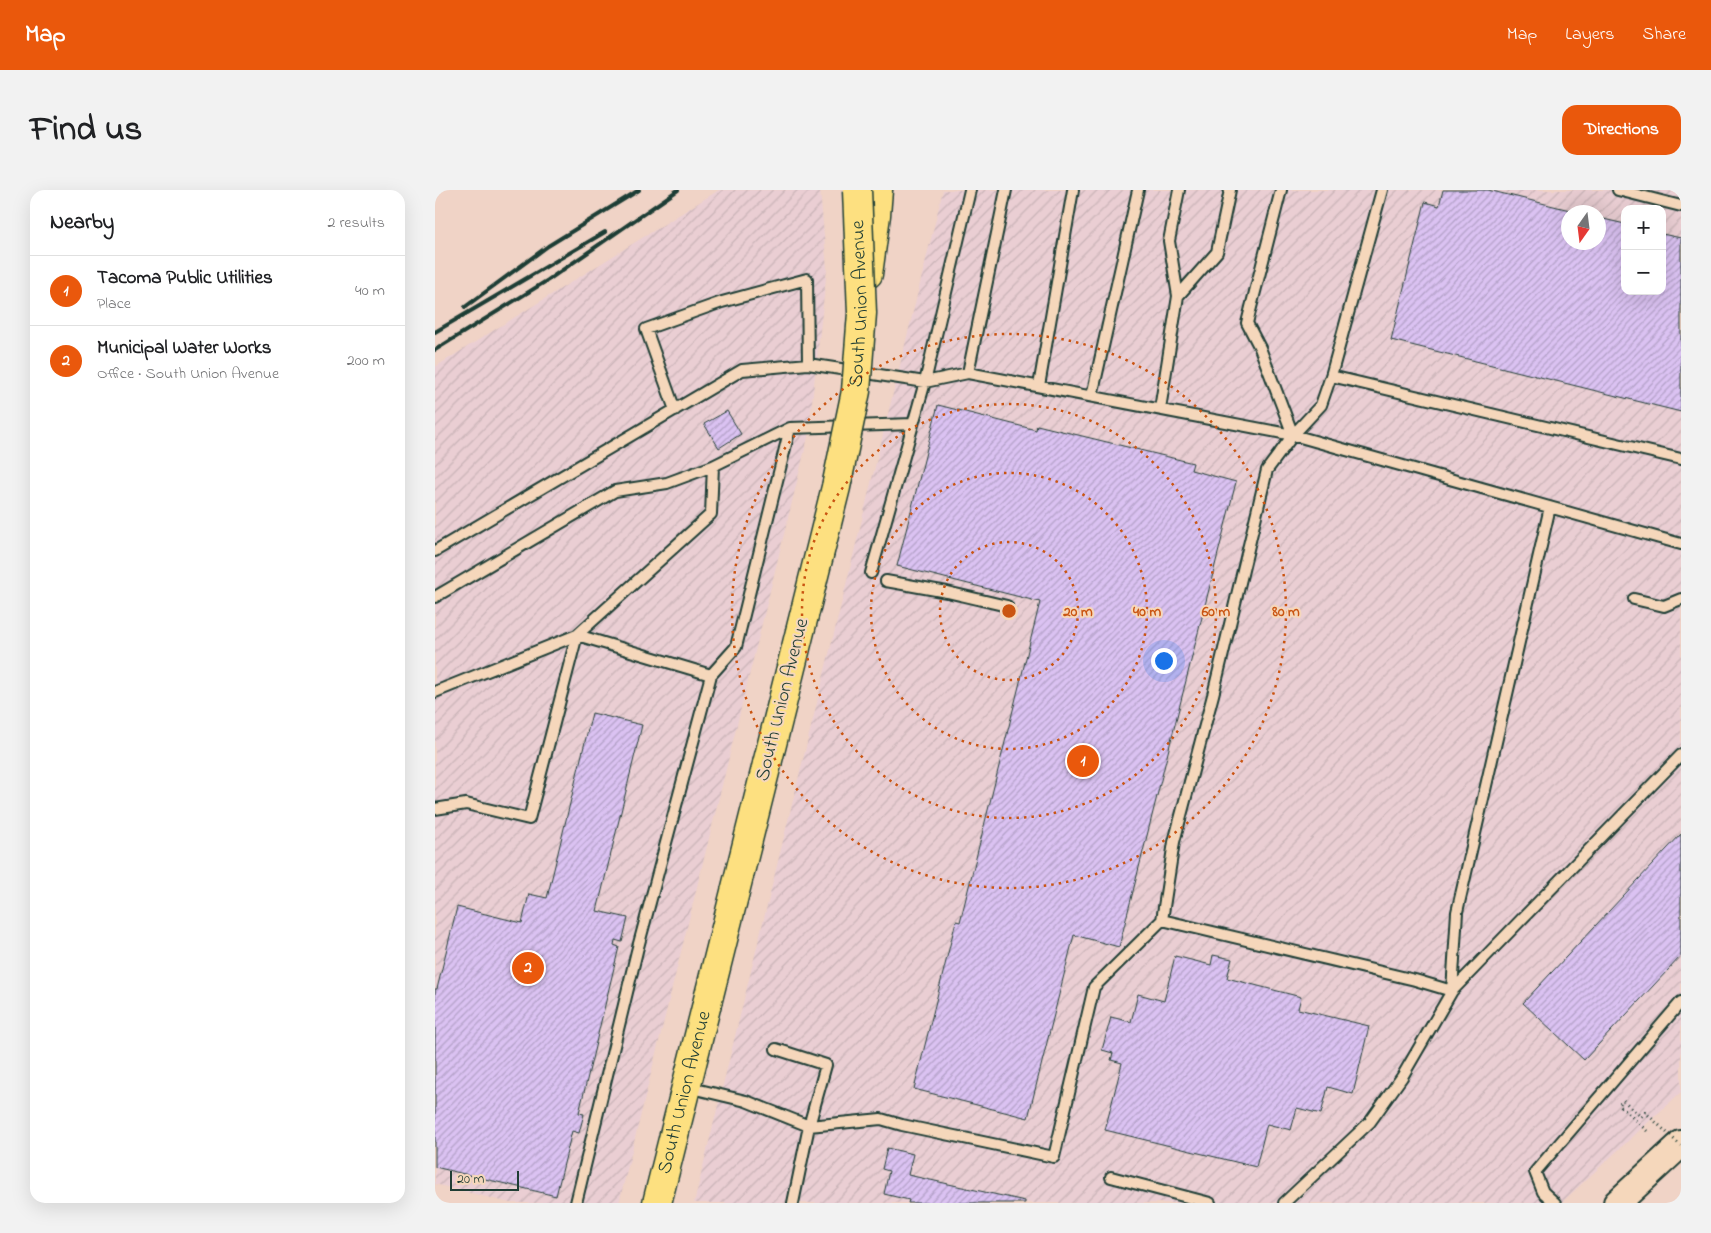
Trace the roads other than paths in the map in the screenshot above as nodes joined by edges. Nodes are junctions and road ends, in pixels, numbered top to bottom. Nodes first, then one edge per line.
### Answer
1 (857, 190) edge
2 (877, 190) edge
3 (971, 190) edge
4 (1006, 190) edge
5 (1073, 190) edge
6 (1138, 190) edge
7 (1179, 190) edge
8 (1230, 190) edge
9 (1281, 190) edge
10 (1382, 190) edge
11 (1618, 190) edge
12 (1681, 206) edge
13 (1178, 296) junction
14 (862, 313) junction
15 (808, 364) junction
16 (969, 373) junction
17 (1331, 376) junction
18 (925, 382) junction
19 (1039, 386) junction
20 (1092, 396) junction
21 (675, 410) junction
22 (1160, 410) junction
23 (913, 424) junction
24 (790, 428) junction
25 (1293, 435) junction
26 (1681, 459) edge
27 (713, 466) junction
28 (1550, 507) junction
29 (1681, 544) edge
30 (435, 551) edge
31 (871, 573) dead end
32 (887, 581) dead end
33 (435, 597) edge
34 (1634, 599) dead end
35 (1681, 599) edge
36 (1007, 606) dead end
37 (577, 635) junction
38 (711, 674) junction
39 (435, 692) edge
40 (1681, 755) edge
41 (435, 808) edge
42 (1162, 920) junction
43 (1452, 991) junction
44 (1681, 1002) edge
45 (775, 1050) dead end
46 (686, 1086) junction
47 (809, 1126) junction
48 (1681, 1145) edge
49 (1111, 1177) dead end
50 (576, 1203) edge
51 (657, 1203) edge
52 (793, 1203) edge
53 (1210, 1203) edge
54 (1284, 1203) edge
55 (1555, 1203) edge
56 (1617, 1203) edge

1 - 14 main road, South Union Avenue, bridge
2 - 14 main road, bridge
3 - 18 lane
4 - 16 lane
5 - 19 lane
6 - 20 lane
7 - 13 lane
8 - 13 lane
9 - 25 lane
10 - 17 lane
11 - 12 lane
13 - 22 lane
14 - 46 main road, South Union Avenue, bridge
15 - 18 lane
15 - 21 lane
15 - 21 lane
16 - 18 lane
16 - 19 lane
17 - 25 lane
17 - 26 lane
18 - 23 lane
19 - 20 lane
20 - 22 lane
21 - 30 lane
22 - 25 lane
23 - 24 lane
23 - 31 lane
24 - 27 lane
24 - 38 lane
25 - 28 lane
25 - 42 lane
27 - 33 lane
27 - 37 lane
28 - 29 lane
28 - 43 lane
32 - 36 lane
34 - 35 lane
37 - 38 lane
37 - 39 lane
37 - 41 lane
38 - 50 lane
40 - 43 lane
42 - 43 lane
42 - 47 lane
43 - 54 lane
44 - 55 lane
45 - 47 lane
46 - 47 lane
46 - 51 main road, South Union Avenue
47 - 52 lane
48 - 56 street
49 - 53 lane

